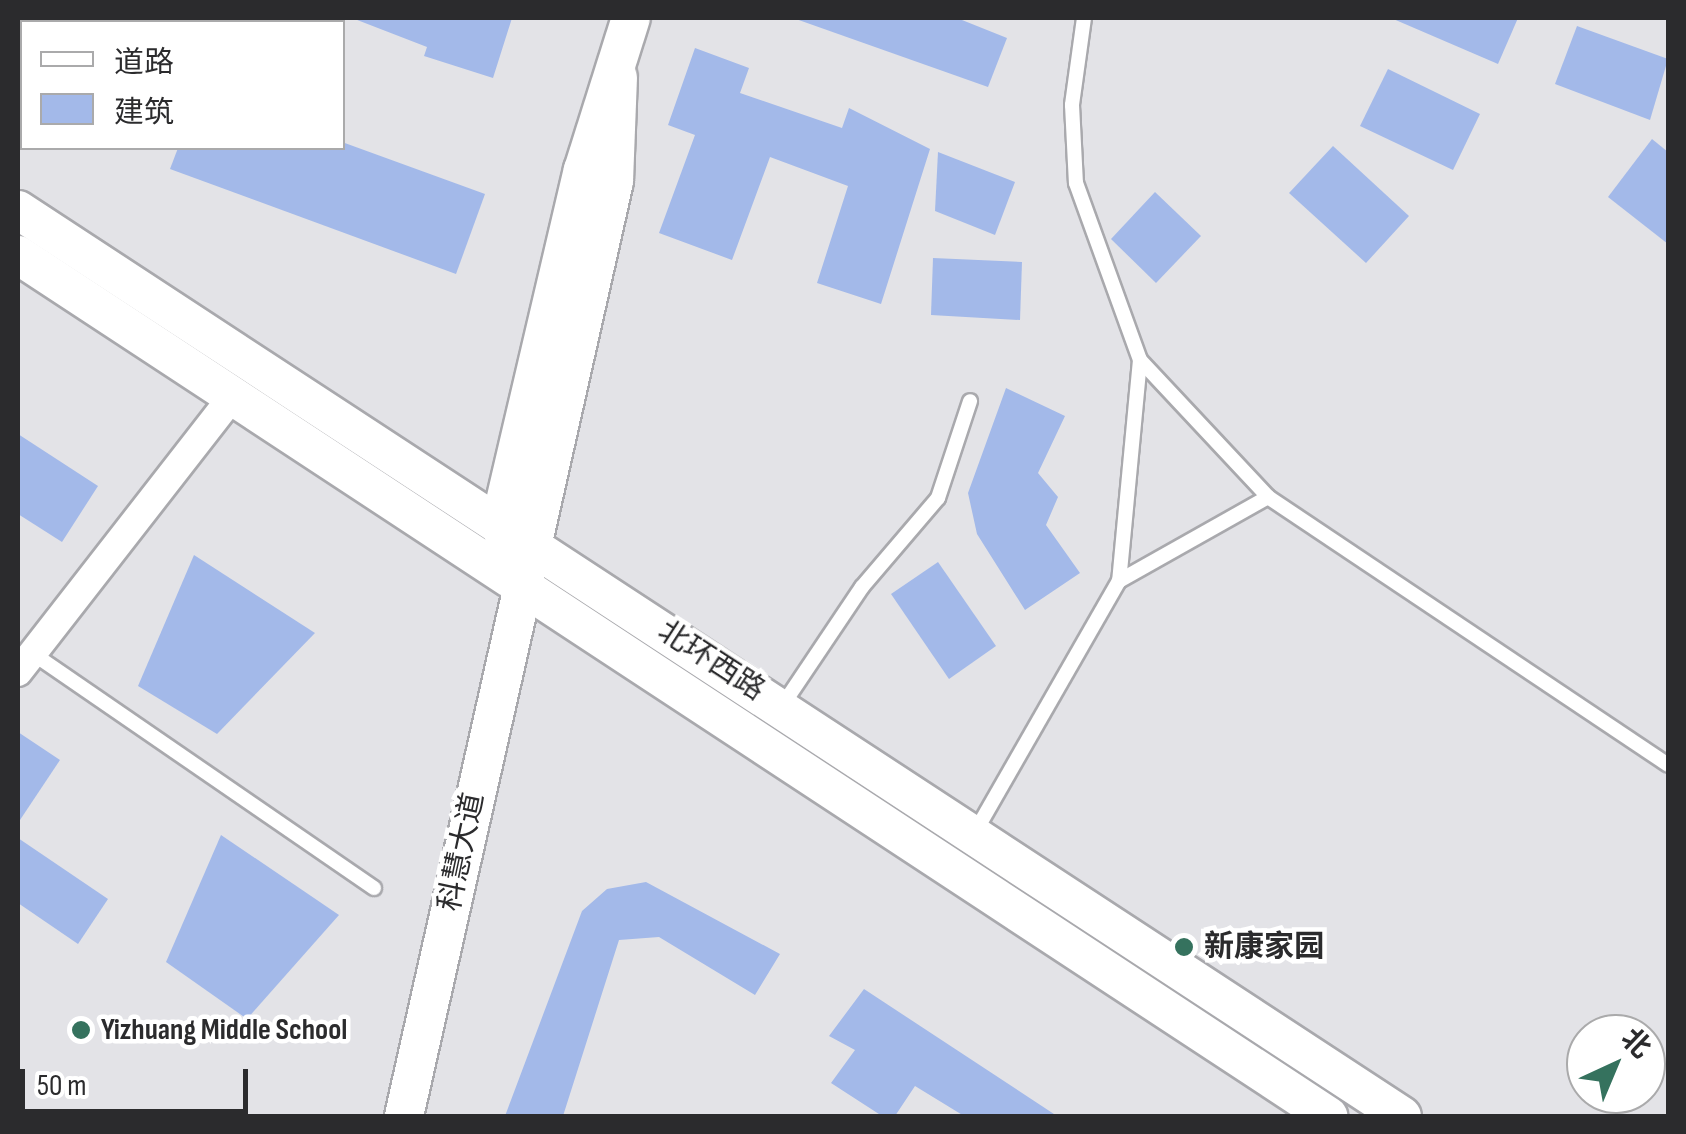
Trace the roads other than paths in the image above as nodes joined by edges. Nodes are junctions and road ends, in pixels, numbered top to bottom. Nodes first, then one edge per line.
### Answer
1 (630, 18) edge
2 (1084, 18) edge
3 (618, 77) junction
4 (18, 210) edge
5 (18, 254) edge
6 (1140, 360) junction
7 (232, 397) junction
8 (970, 401) dead end
9 (1268, 497) junction
10 (500, 523) junction
11 (535, 546) junction
12 (1119, 581) junction
13 (520, 587) junction
14 (25, 663) edge
15 (782, 707) junction
16 (1668, 766) edge
17 (974, 834) junction
18 (374, 888) dead end
19 (404, 1116) edge
20 (1328, 1116) edge
21 (1402, 1116) edge

1 - 3 street, 科慧大道
2 - 6 lane
3 - 10 street, 科慧大道
3 - 11 street, 科慧大道
4 - 10 street, 北环西路
5 - 7 street, 北环西路
6 - 9 lane
6 - 12 lane
7 - 13 street, 北环西路
7 - 14 street
8 - 15 lane
9 - 12 lane
9 - 16 lane
10 - 11 street, 北环西路
10 - 13 street, 科慧大道
11 - 13 street, 科慧大道
11 - 15 street, 北环西路
12 - 17 lane
13 - 19 street, 科慧大道
13 - 20 street, 北环西路
14 - 18 lane
15 - 17 street, 北环西路
17 - 21 street, 北环西路

